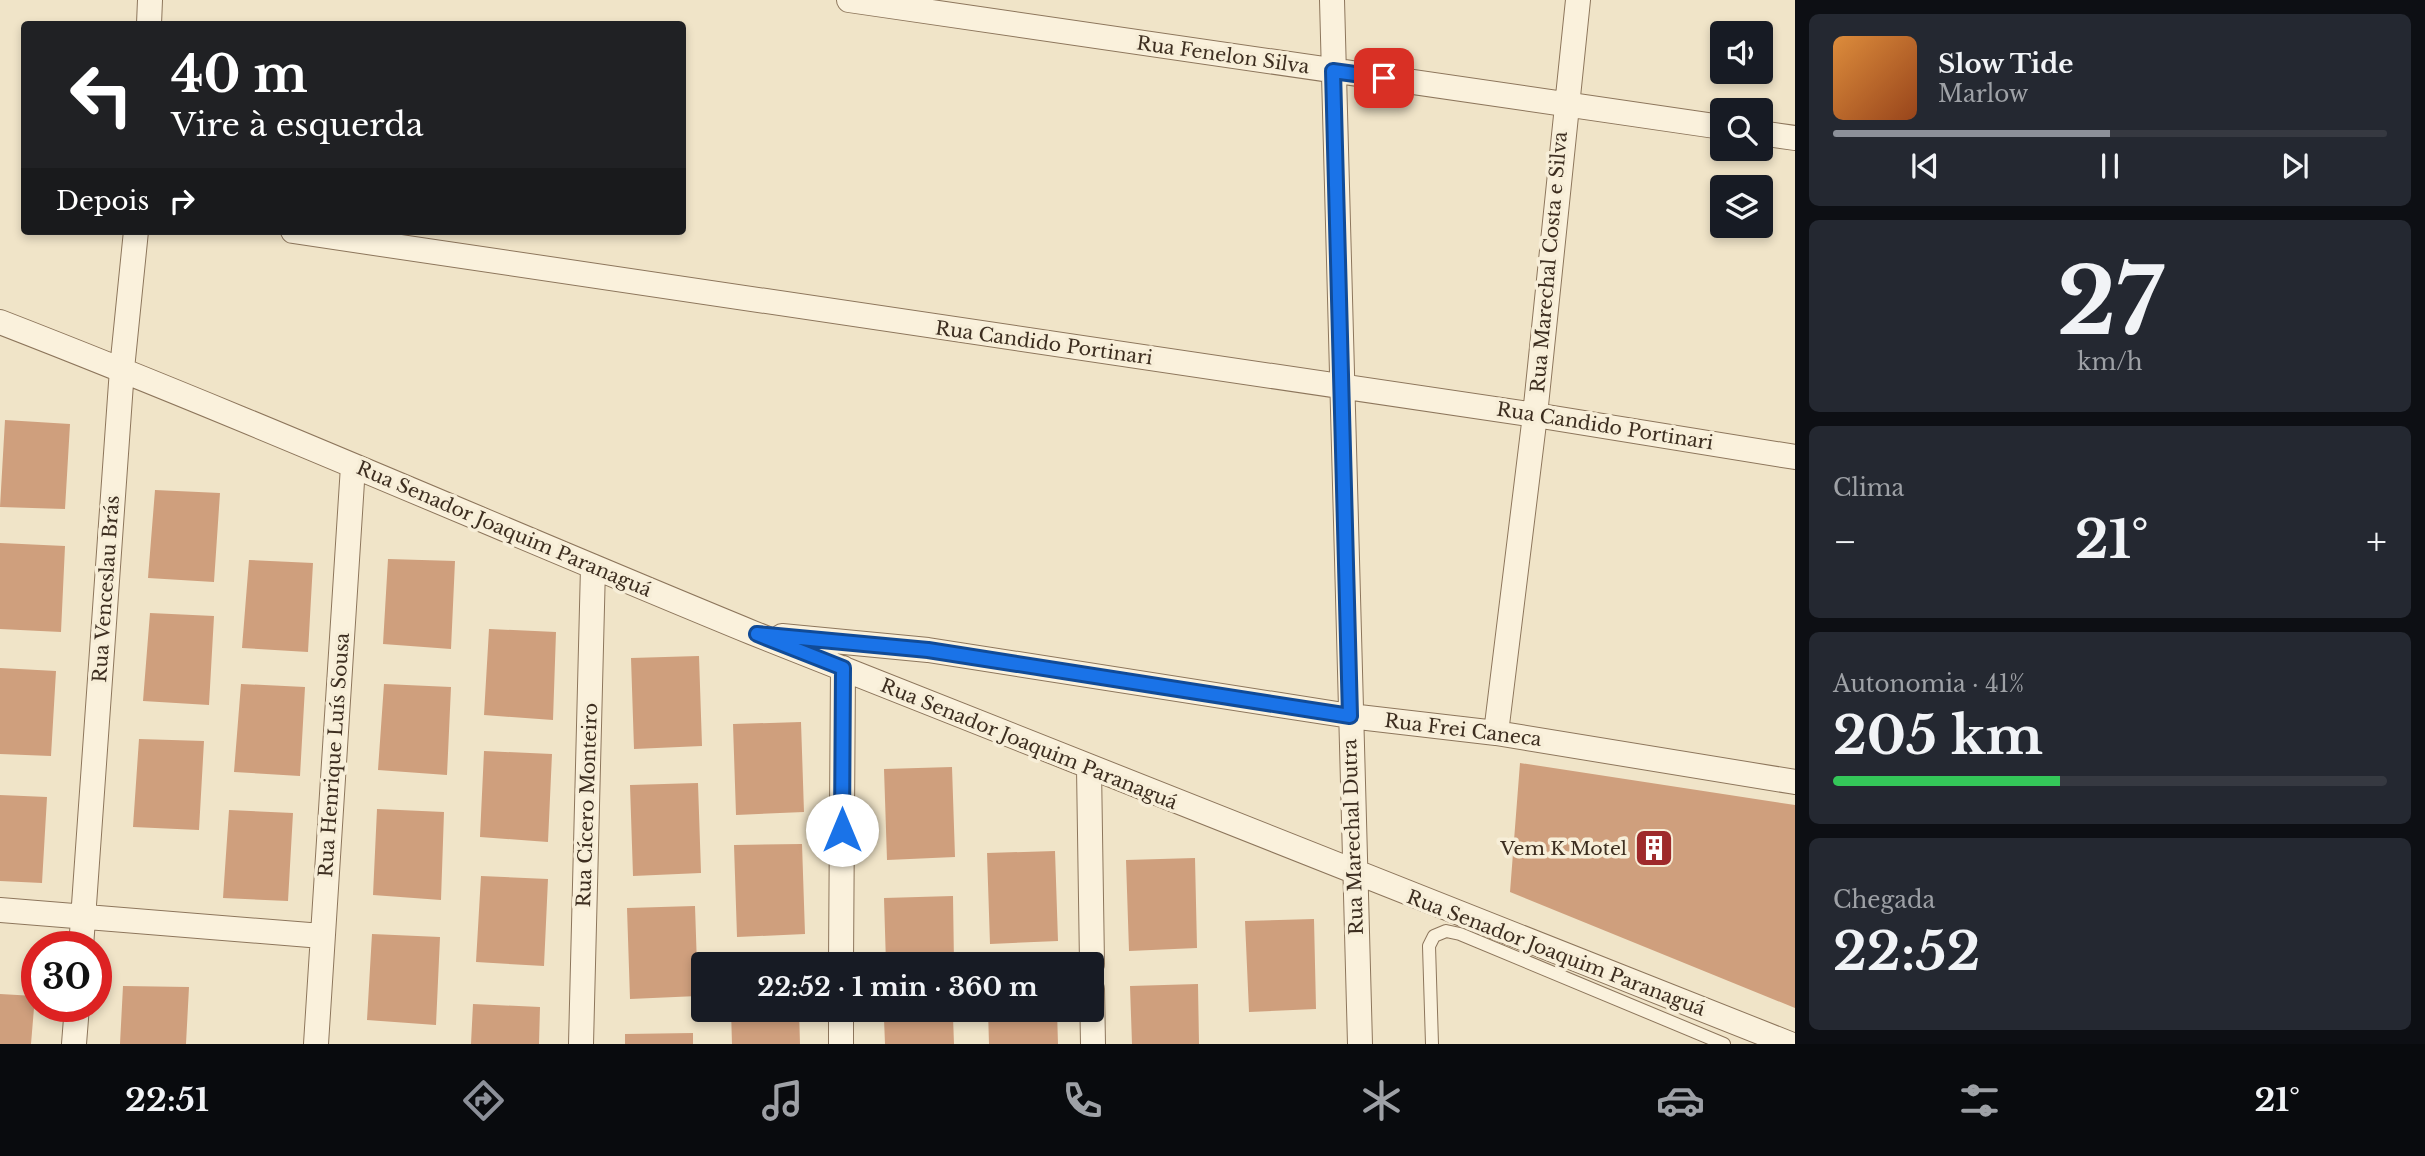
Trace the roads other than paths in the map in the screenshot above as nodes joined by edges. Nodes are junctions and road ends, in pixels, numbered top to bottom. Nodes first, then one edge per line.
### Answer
1 (150, 0) edge
2 (849, 0) edge
3 (1332, 0) edge
4 (1578, 0) edge
5 (149, 21) edge
6 (1333, 71) junction
7 (1564, 103) junction
8 (1710, 125) edge
9 (1773, 135) edge
10 (1795, 138) edge
11 (136, 235) edge
12 (320, 235) edge
13 (0, 322) edge
14 (122, 369) junction
15 (1340, 386) junction
16 (1535, 415) junction
17 (1795, 457) edge
18 (353, 466) junction
19 (593, 567) junction
20 (757, 634) junction
21 (843, 668) junction
22 (1350, 716) junction
23 (1496, 733) junction
24 (1089, 768) junction
25 (1795, 782) edge
26 (1354, 874) junction
27 (0, 910) edge
28 (83, 917) junction
29 (82, 931) edge
30 (323, 936) junction
31 (841, 952) edge
32 (1092, 952) edge
33 (76, 1022) edge
34 (841, 1022) edge
35 (1093, 1022) edge
36 (75, 1044) edge
37 (316, 1044) edge
38 (580, 1044) edge
39 (841, 1044) edge
40 (1093, 1044) edge
41 (1360, 1044) edge
42 (1432, 1044) edge
43 (1724, 1044) edge
44 (1790, 1044) edge

1 - 5 street
2 - 6 street, Rua Fenelon Silva
3 - 6 street, Rua Marechal Dutra
4 - 7 street, Rua Marechal Costa e Silva
6 - 7 street, Rua Fenelon Silva
6 - 15 street, Rua Marechal Dutra
7 - 8 street, Rua Fenelon Silva
7 - 16 street, Rua Marechal Costa e Silva
9 - 10 street
11 - 14 street, Rua Venceslau Brás
12 - 15 street, Rua Candido Portinari
13 - 14 street, Rua Senador Joaquim Paranaguá
14 - 18 street, Rua Senador Joaquim Paranaguá
14 - 28 street, Rua Venceslau Brás
15 - 16 street, Rua Candido Portinari
15 - 22 street, Rua Marechal Dutra
16 - 17 street, Rua Candido Portinari
16 - 23 street, Rua Marechal Costa e Silva
18 - 19 street, Rua Senador Joaquim Paranaguá
18 - 30 street, Rua Henrique Luís Sousa
19 - 20 street, Rua Senador Joaquim Paranaguá
19 - 38 street, Rua Cícero Monteiro
20 - 21 street, Rua Senador Joaquim Paranaguá
20 - 22 street, Rua Frei Caneca
21 - 24 street, Rua Senador Joaquim Paranaguá
21 - 31 street
22 - 23 street, Rua Frei Caneca
22 - 26 street, Rua Marechal Dutra
23 - 25 street, Rua Frei Caneca
24 - 26 street, Rua Senador Joaquim Paranaguá
24 - 32 street
26 - 41 street, Rua Marechal Dutra
26 - 44 street, Rua Senador Joaquim Paranaguá
27 - 28 street
28 - 29 street, Rua Venceslau Brás
28 - 30 street
30 - 37 street, Rua Henrique Luís Sousa
33 - 36 street
34 - 39 street
35 - 40 street
42 - 43 lane

